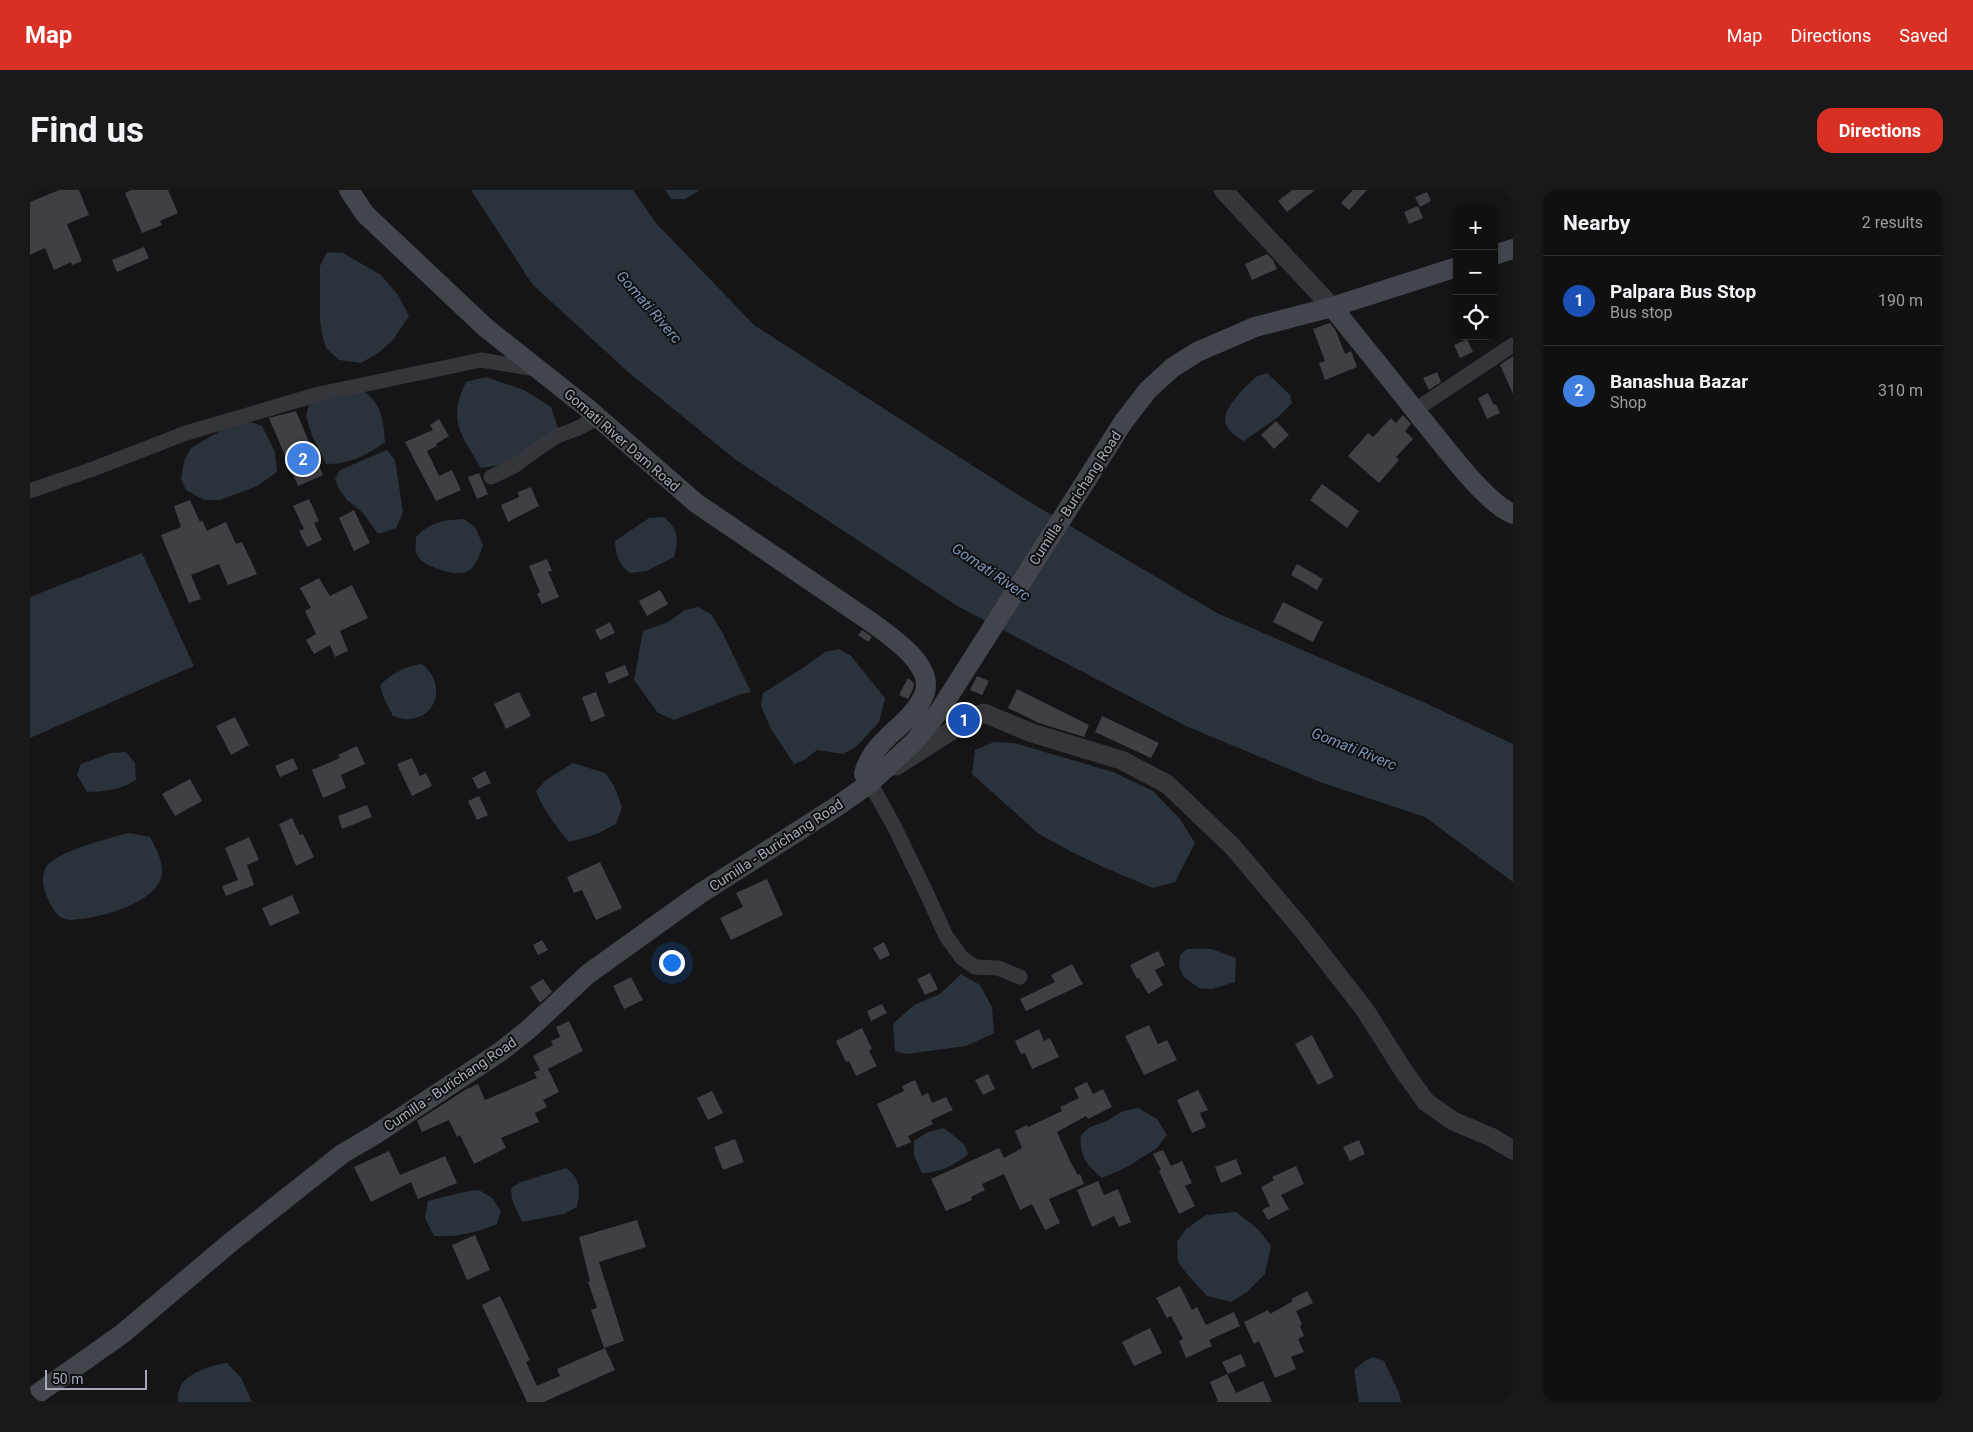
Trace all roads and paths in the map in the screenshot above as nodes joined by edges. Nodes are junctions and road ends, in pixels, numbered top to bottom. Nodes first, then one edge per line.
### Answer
1 (349, 190) edge
2 (1223, 190) edge
3 (1513, 249) edge
4 (1498, 254) edge
5 (1453, 268) edge
6 (1332, 308) junction
7 (1513, 345) edge
8 (536, 369) junction
9 (1415, 410) junction
10 (598, 417) junction
11 (491, 477) dead end
12 (30, 491) edge
13 (1513, 514) edge
14 (870, 783) junction
15 (1020, 977) dead end
16 (1513, 1150) edge
17 (30, 1398) edge

1 - 8 main road, Gomati River Dam Road
2 - 6 street
3 - 4 main road
5 - 6 main road, Cumilla - Burichang Road
6 - 9 main road
6 - 14 main road, Cumilla - Burichang Road
7 - 9 street
8 - 10 main road, Gomati River Dam Road
8 - 12 street
9 - 13 main road
10 - 11 street
10 - 14 main road, Gomati River Dam Road
14 - 15 street
14 - 16 street
14 - 17 main road, Cumilla - Burichang Road

